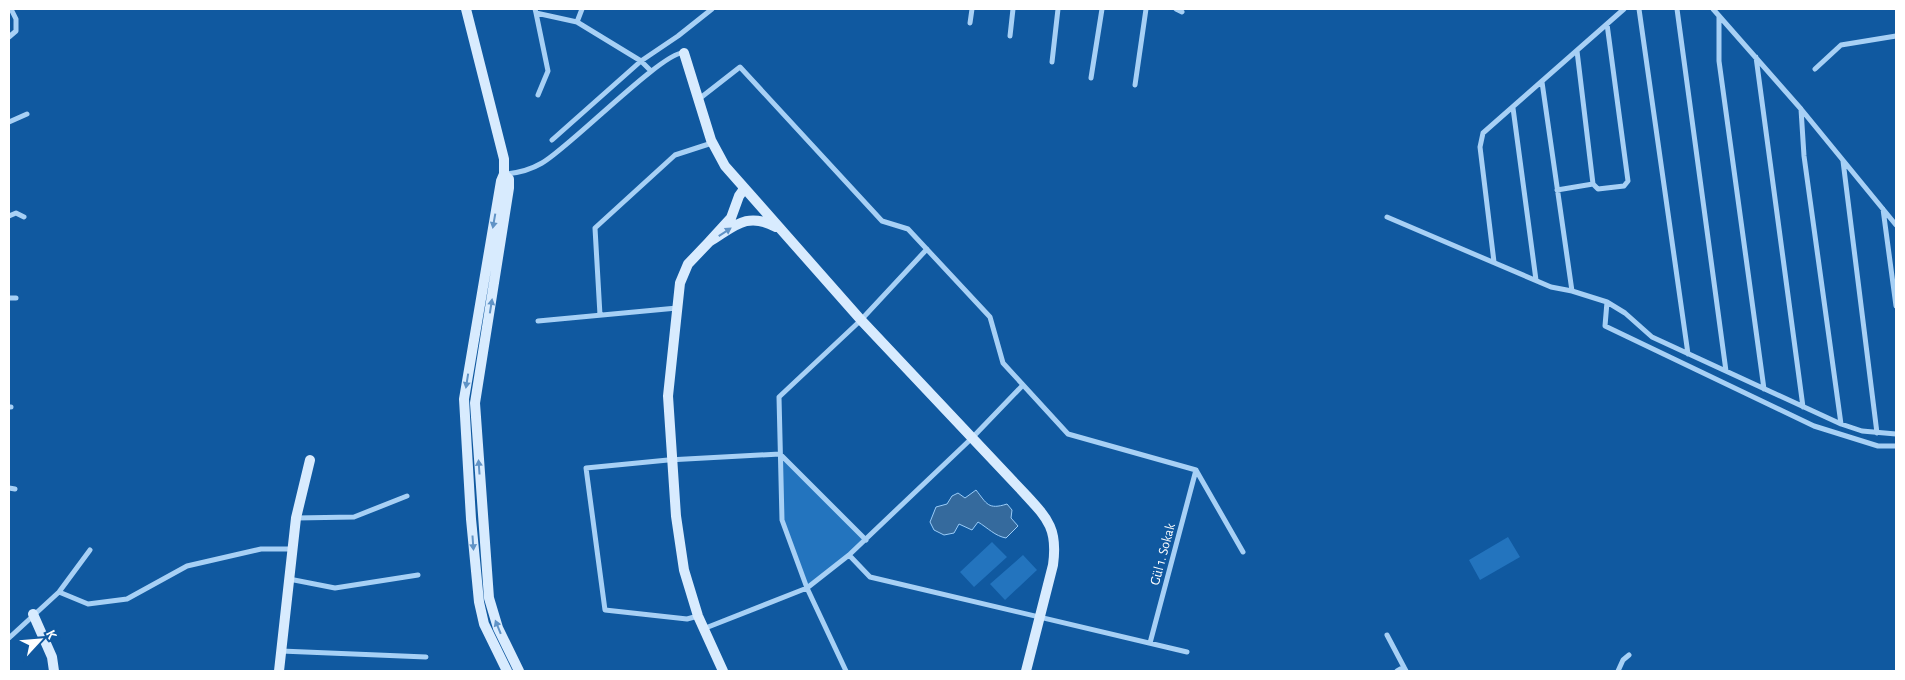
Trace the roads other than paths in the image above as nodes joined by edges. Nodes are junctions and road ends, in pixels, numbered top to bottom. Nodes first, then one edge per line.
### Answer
1 (11, 9) edge
2 (466, 9) edge
3 (582, 9) edge
4 (712, 9) edge
5 (972, 9) edge
6 (1013, 9) edge
7 (1058, 9) edge
8 (1102, 9) edge
9 (1146, 9) edge
10 (1176, 9) edge
11 (1624, 9) edge
12 (1639, 9) edge
13 (1678, 9) edge
14 (1713, 9) edge
15 (536, 11) edge
16 (1182, 12) dead end
17 (1719, 16) junction
18 (577, 22) junction
19 (970, 23) dead end
20 (1607, 24) junction
21 (1010, 36) dead end
22 (1896, 36) edge
23 (9, 37) edge
24 (1577, 51) junction
25 (684, 53) joint
26 (1756, 57) junction
27 (642, 61) junction
28 (1052, 62) dead end
29 (1815, 69) dead end
30 (651, 70) junction
31 (1091, 78) dead end
32 (1542, 82) junction
33 (1135, 85) dead end
34 (538, 95) dead end
35 (699, 99) junction
36 (1513, 108) junction
37 (1801, 109) junction
38 (27, 114) dead end
39 (9, 122) edge
40 (552, 140) dead end
41 (712, 143) junction
42 (1842, 160) junction
43 (504, 174) junction
44 (1593, 184) junction
45 (744, 189) junction
46 (1557, 190) junction
47 (752, 198) junction
48 (1883, 208) junction
49 (9, 216) edge
50 (24, 217) dead end
51 (1387, 218) dead end
52 (743, 221) junction
53 (1896, 225) edge
54 (780, 229) junction
55 (709, 242) junction
56 (927, 249) junction
57 (1494, 262) junction
58 (1536, 280) junction
59 (1572, 291) junction
60 (9, 298) edge
61 (16, 298) dead end
62 (1607, 302) junction
63 (1896, 306) edge
64 (676, 308) junction
65 (600, 315) junction
66 (861, 320) junction
67 (538, 321) dead end
68 (1688, 354) junction
69 (1726, 371) junction
70 (1024, 386) junction
71 (1764, 389) junction
72 (1803, 407) junction
73 (1841, 424) junction
74 (1877, 433) junction
75 (1896, 434) edge
76 (972, 438) junction
77 (1896, 446) edge
78 (780, 454) junction
79 (310, 460) dead end
80 (672, 460) junction
81 (1196, 470) junction
82 (9, 488) edge
83 (15, 489) dead end
84 (408, 496) dead end
85 (296, 518) junction
86 (866, 540) junction
87 (292, 548) junction
88 (90, 550) dead end
89 (1243, 552) dead end
90 (849, 555) junction
91 (418, 575) dead end
92 (289, 579) junction
93 (807, 588) junction
94 (59, 592) junction
95 (33, 614) junction
96 (698, 616) junction
97 (1040, 616) junction
98 (703, 629) junction
99 (1387, 635) dead end
100 (9, 638) edge
101 (1150, 643) junction
102 (281, 651) junction
103 (1187, 652) dead end
104 (504, 653) junction
105 (1629, 655) dead end
106 (426, 657) dead end
107 (1405, 669) edge
108 (54, 671) edge
109 (279, 671) edge
110 (507, 671) edge
111 (519, 671) edge
112 (724, 671) edge
113 (846, 671) edge
114 (1026, 671) edge
115 (1397, 671) edge
116 (1618, 671) edge

1 - 23 street
2 - 43 street
3 - 18 street
4 - 27 street
5 - 19 street
6 - 21 street
7 - 28 street
8 - 31 street
9 - 33 street
10 - 16 street
11 - 20 street
12 - 68 street
13 - 69 street
14 - 17 street
15 - 18 street
15 - 34 street
17 - 26 street
17 - 71 street
18 - 27 street
20 - 24 street
20 - 44 street
22 - 29 street
24 - 32 street
24 - 44 street
25 - 30 street
25 - 35 street
26 - 37 street
26 - 72 street
27 - 30 street
27 - 40 street
30 - 43 street
32 - 36 street
32 - 46 street
35 - 41 street
35 - 56 street
36 - 57 street
36 - 58 street
37 - 42 street
37 - 73 street
38 - 39 street
41 - 45 street
41 - 65 street
42 - 48 street
42 - 74 street
43 - 104 street
44 - 46 street
45 - 47 street
45 - 55 street
46 - 59 street
47 - 52 street
47 - 54 street
48 - 53 street
48 - 63 street
49 - 50 street
51 - 57 street
52 - 54 street
55 -> 52 street
54 - 66 street
55 - 64 street
56 - 66 street
56 - 70 street
57 - 58 street
58 - 59 street
59 - 62 street
60 - 61 street
62 - 68 street
62 - 77 street
64 - 65 street
64 - 80 street
65 - 67 street
66 - 76 street
66 - 78 street
68 - 69 street
69 - 71 street
70 - 76 street
70 - 81 street
71 - 72 street
72 - 73 street
73 - 74 street
74 - 75 street
76 - 86 street
76 - 97 street
78 - 80 street
78 - 86 street
78 - 93 street
79 - 85 street
80 - 96 street
80 - 96 street
81 - 89 street
81 - 101 street, Gül 1. Sokak
82 - 83 street
84 - 85 street
85 - 87 street
86 - 90 street
87 - 92 street
87 - 94 street
88 - 94 street
90 - 93 street
90 - 97 street
91 - 92 street
92 - 102 street
93 - 98 street
93 - 113 street
94 - 95 street
95 - 100 street
95 - 108 street
96 - 98 street
97 - 101 street
97 - 114 street
98 - 112 street
99 - 107 street
101 - 103 street
102 - 106 street
102 - 109 street
104 - 110 street
104 - 111 street
105 - 116 street
107 - 115 street

